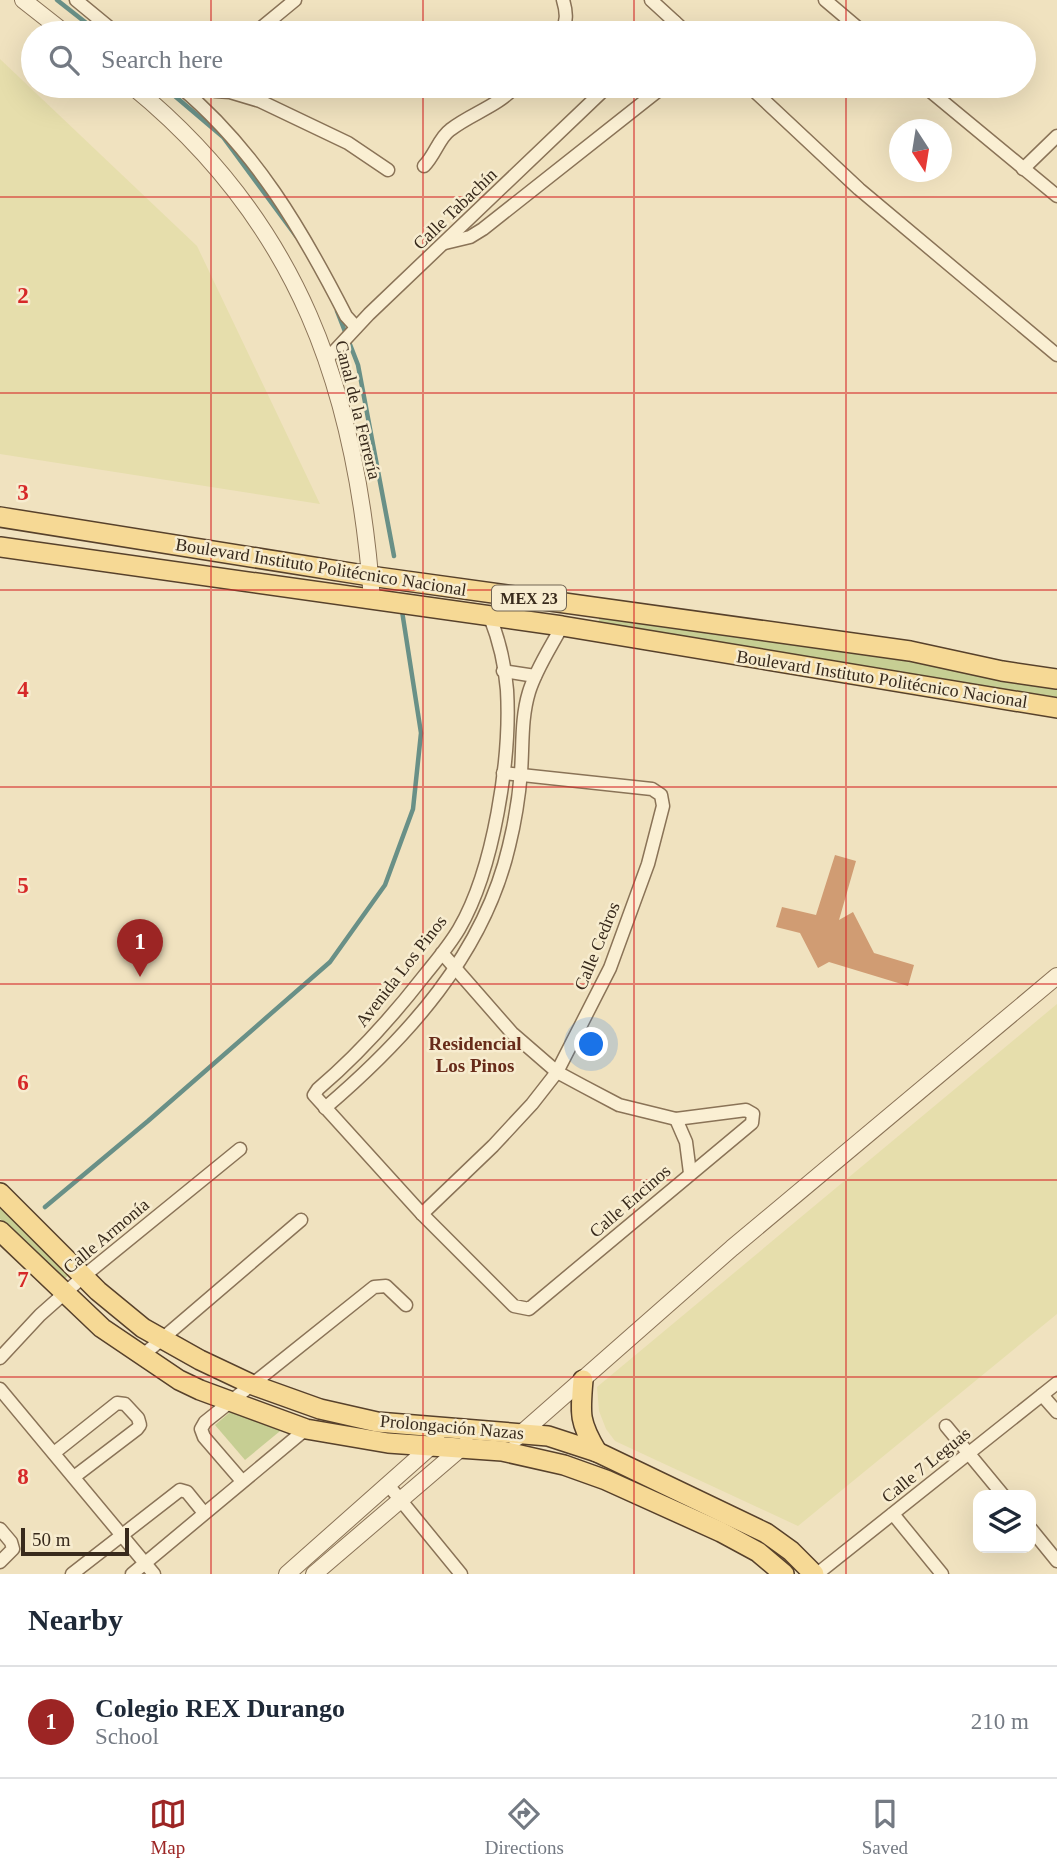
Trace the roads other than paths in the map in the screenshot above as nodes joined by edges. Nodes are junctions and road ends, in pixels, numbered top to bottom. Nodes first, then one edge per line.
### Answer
1 (23, 0) edge
2 (76, 0) edge
3 (295, 0) edge
4 (563, 0) edge
5 (651, 0) edge
6 (825, 0) edge
7 (50, 21) edge
8 (101, 21) edge
9 (270, 21) edge
10 (565, 21) edge
11 (674, 21) edge
12 (850, 21) edge
13 (145, 98) edge
14 (194, 98) edge
15 (213, 98) edge
16 (250, 98) edge
17 (502, 98) edge
18 (595, 98) edge
19 (649, 98) edge
20 (762, 98) edge
21 (938, 98) edge
22 (211, 112) junction
23 (1057, 136) edge
24 (424, 166) dead end
25 (1023, 169) junction
26 (388, 170) dead end
27 (1057, 196) edge
28 (444, 243) junction
29 (354, 329) junction
30 (1057, 355) edge
31 (327, 359) junction
32 (0, 517) edge
33 (0, 547) edge
34 (370, 576) junction
35 (372, 600) junction
36 (571, 605) junction
37 (490, 617) junction
38 (562, 626) junction
39 (503, 671) junction
40 (535, 676) junction
41 (1057, 679) edge
42 (1057, 708) edge
43 (506, 715) junction
44 (524, 718) junction
45 (503, 773) junction
46 (521, 774) junction
47 (442, 953) junction
48 (455, 967) junction
49 (1057, 976) edge
50 (557, 1072) junction
51 (325, 1108) junction
52 (676, 1119) junction
53 (240, 1149) dead end
54 (690, 1173) junction
55 (0, 1194) edge
56 (422, 1214) junction
57 (301, 1220) dead end
58 (0, 1231) edge
59 (84, 1276) junction
60 (65, 1293) junction
61 (406, 1305) dead end
62 (161, 1339) junction
63 (142, 1356) junction
64 (0, 1358) edge
65 (583, 1380) junction
66 (1057, 1383) edge
67 (253, 1385) junction
68 (0, 1389) edge
69 (1042, 1395) junction
70 (230, 1402) junction
71 (1057, 1412) edge
72 (946, 1426) dead end
73 (306, 1429) junction
74 (448, 1429) junction
75 (479, 1429) junction
76 (522, 1433) junction
77 (432, 1447) junction
78 (462, 1448) junction
79 (502, 1451) junction
80 (597, 1452) junction
81 (54, 1453) junction
82 (969, 1453) junction
83 (74, 1478) junction
84 (242, 1481) junction
85 (389, 1486) junction
86 (999, 1490) edge
87 (400, 1500) junction
88 (204, 1513) junction
89 (893, 1514) junction
90 (0, 1529) edge
91 (122, 1535) junction
92 (1036, 1535) edge
93 (1057, 1561) edge
94 (0, 1562) edge
95 (145, 1563) junction
96 (72, 1574) edge
97 (132, 1574) edge
98 (154, 1574) edge
99 (287, 1574) edge
100 (314, 1574) edge
101 (461, 1574) edge
102 (784, 1574) edge
103 (816, 1574) edge
104 (942, 1574) edge

1 - 7 street
2 - 8 street
3 - 9 street
4 - 10 street
5 - 11 street
6 - 12 street
13 - 31 street, Canal de la Ferrería
14 - 22 street
15 - 22 street
16 - 26 street
17 - 24 street
18 - 28 street, Calle Tabachín
19 - 28 street
20 - 30 street
21 - 25 street
22 - 29 street
23 - 25 street
25 - 27 street
28 - 29 street, Calle Tabachín
29 - 31 street, Calle Tabachín
31 - 34 street, Canal de la Ferrería
32 - 34 main road, Boulevard Instituto Politécnico Nacional / MEX 23
33 - 35 main road, Boulevard Instituto Politécnico Nacional / MEX 23
34 - 35 street, Canal de la Ferrería
34 - 36 main road, Boulevard Instituto Politécnico Nacional / MEX 23
35 - 37 main road, Boulevard Instituto Politécnico Nacional / MEX 23
36 - 38 main road
36 - 41 main road, Boulevard Instituto Politécnico Nacional / MEX 23
37 - 38 main road, Boulevard Instituto Politécnico Nacional / MEX 23
37 - 39 street, Avenida Los Pinos
38 - 40 street
38 - 42 main road, Boulevard Instituto Politécnico Nacional / MEX 23
39 - 40 street
39 - 43 street, Avenida Los Pinos
40 - 44 street
43 - 44 street
43 - 45 street, Avenida Los Pinos
44 - 46 street
45 - 46 street, Calle Cedros
45 - 47 street, Avenida Los Pinos
46 - 48 street
46 - 50 street, Calle Cedros
47 - 48 street
47 - 51 street, Avenida Los Pinos
48 - 50 street
48 - 51 street
49 - 65 street
50 - 52 street
50 - 56 street, Calle Cedros
51 - 56 street
52 - 54 street
52 - 54 street, Calle Encinos
53 - 59 street, Calle Armonía
54 - 56 street, Calle Encinos
55 - 59 main road, Prolongación Nazas
57 - 62 street
58 - 60 main road, Prolongación Nazas
59 - 60 street, Calle Armonía
59 - 62 main road, Prolongación Nazas
60 - 63 main road, Prolongación Nazas
60 - 64 street, Calle Armonía
61 - 67 street
62 - 63 street
62 - 67 main road, Prolongación Nazas
63 - 70 main road, Prolongación Nazas
65 - 76 street
65 - 80 main road
66 - 69 street, Calle 7 Leguas
67 - 70 street
67 - 74 main road, Prolongación Nazas
68 - 81 street
69 - 71 street
69 - 82 street, Calle 7 Leguas
70 - 73 main road, Prolongación Nazas
70 - 84 street
72 - 82 street
73 - 77 main road, Prolongación Nazas
73 - 84 street
74 - 75 main road, Prolongación Nazas
74 - 77 street
75 - 76 main road, Prolongación Nazas
75 - 78 street
76 - 79 street
76 - 80 main road, Prolongación Nazas
77 - 78 main road, Prolongación Nazas
77 - 85 street
78 - 79 main road, Prolongación Nazas
78 - 87 street
79 - 102 main road, Prolongación Nazas
80 - 103 main road, Prolongación Nazas
81 - 83 street
81 - 83 street
82 - 86 street
82 - 89 street, Calle 7 Leguas
83 - 91 street
84 - 88 street
85 - 87 street
85 - 99 street
87 - 100 street
87 - 101 street
88 - 91 street
88 - 95 street
89 - 103 street, Calle 7 Leguas
89 - 104 street
90 - 94 street
91 - 95 street
91 - 96 street
92 - 93 street
95 - 97 street
95 - 98 street

